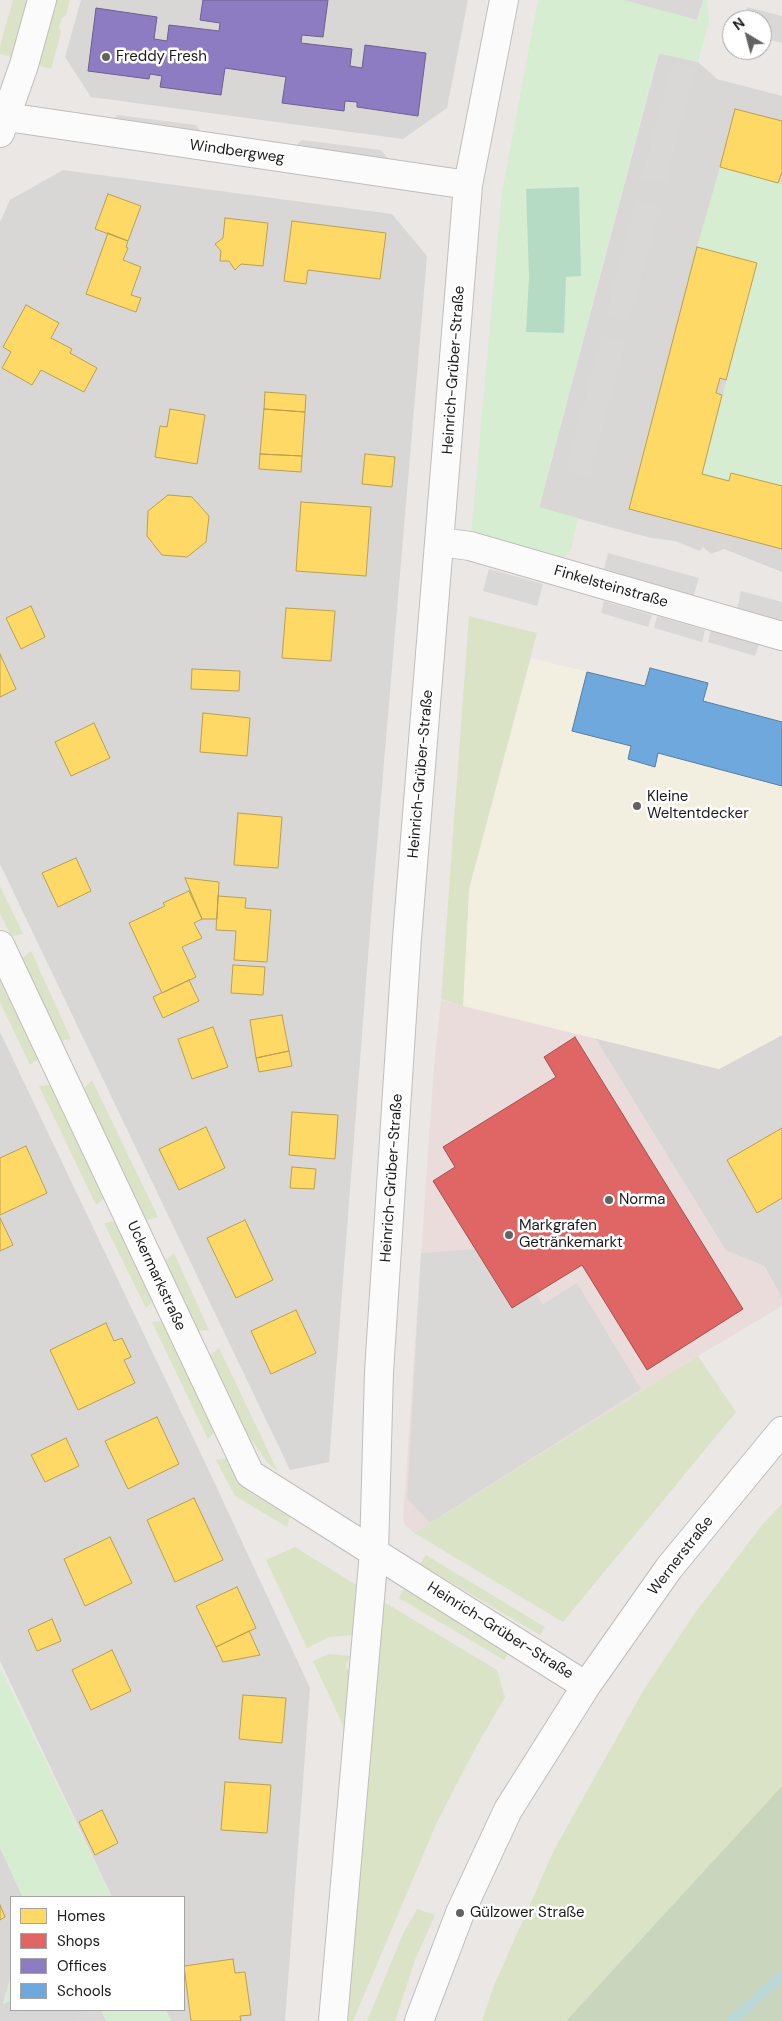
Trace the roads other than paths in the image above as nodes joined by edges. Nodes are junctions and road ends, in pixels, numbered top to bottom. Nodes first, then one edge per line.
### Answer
1 (42, 0) edge
2 (504, 0) edge
3 (3, 125) edge
4 (468, 186) junction
5 (440, 542) junction
6 (782, 636) edge
7 (0, 945) edge
8 (782, 1431) edge
9 (374, 1552) junction
10 (586, 1686) junction
11 (333, 2021) edge
12 (420, 2021) edge

1 - 3 street
2 - 4 street, Heinrich-Grüber-Straße
3 - 4 street, Windbergweg
4 - 5 street, Heinrich-Grüber-Straße
5 - 6 street, Finkelsteinstraße
5 - 9 street, Heinrich-Grüber-Straße
7 - 9 street, Uckermarkstraße
8 - 10 street, Wernerstraße
9 - 10 street, Heinrich-Grüber-Straße
9 - 11 street, Heinrich-Grüber-Straße
10 - 12 street, Heinrich-Grüber-Straße

